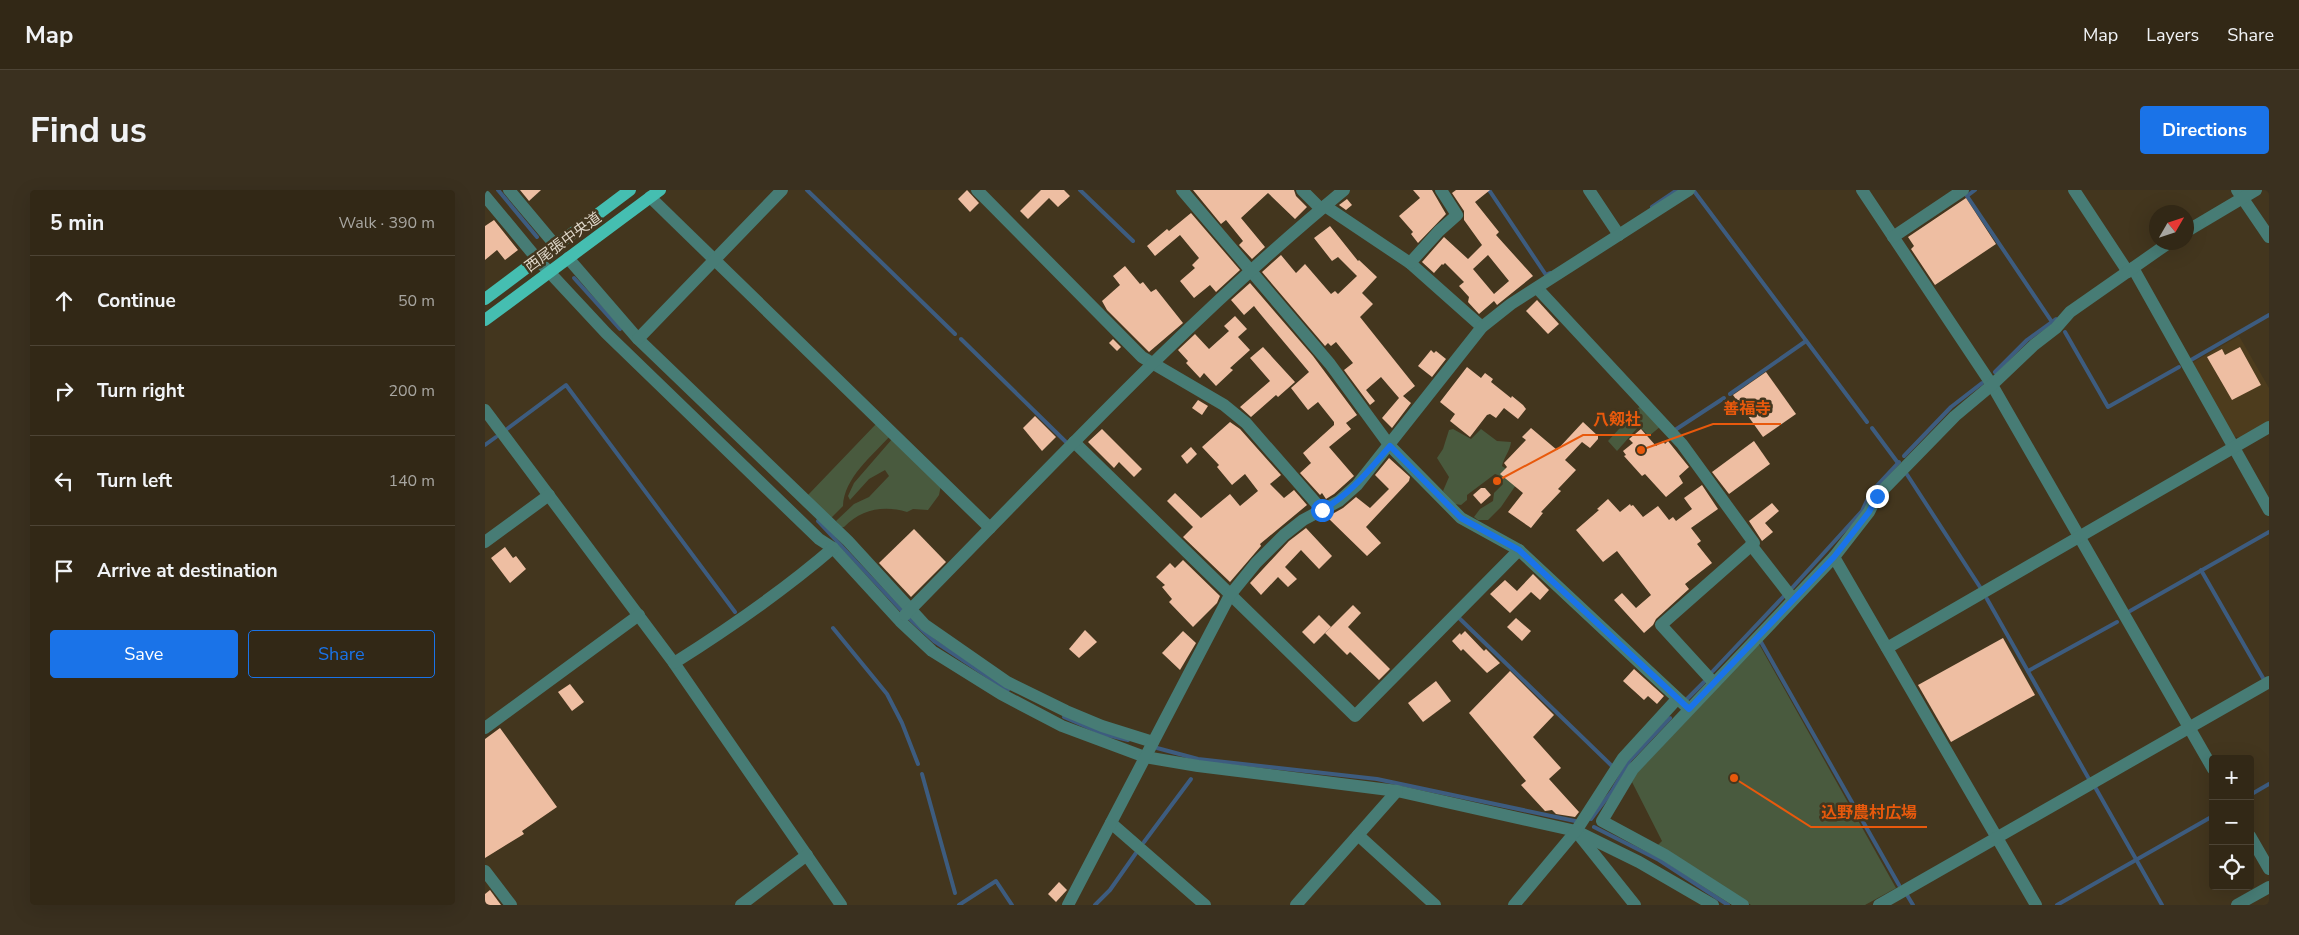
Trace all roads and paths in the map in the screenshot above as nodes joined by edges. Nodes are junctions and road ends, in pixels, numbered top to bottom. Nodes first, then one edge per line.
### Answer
1 (509, 190) edge
2 (631, 190) edge
3 (782, 190) edge
4 (977, 190) edge
5 (1182, 190) edge
6 (1302, 190) edge
7 (1344, 190) edge
8 (1441, 190) edge
9 (1589, 190) edge
10 (1689, 190) edge
11 (1862, 190) edge
12 (1963, 190) edge
13 (2074, 190) edge
14 (2256, 190) edge
15 (655, 194) edge
16 (2240, 194) edge
17 (485, 196) edge
18 (1323, 208) junction
19 (2194, 227) edge
20 (1619, 235) junction
21 (1893, 237) junction
22 (2269, 237) edge
23 (556, 246) junction
24 (2159, 250) edge
25 (567, 258) junction
26 (538, 260) junction
27 (714, 260) junction
28 (1410, 263) junction
29 (1251, 270) junction
30 (2130, 270) junction
31 (550, 271) junction
32 (1537, 288) junction
33 (485, 299) edge
34 (485, 320) edge
35 (1482, 327) junction
36 (638, 339) junction
37 (1151, 363) junction
38 (1992, 385) junction
39 (485, 410) edge
40 (2269, 428) edge
41 (1074, 442) junction
42 (1390, 446) junction
43 (2233, 447) junction
44 (549, 495) junction
45 (1322, 510) junction
46 (2269, 510) edge
47 (990, 528) junction
48 (2079, 537) junction
49 (485, 542) edge
50 (1751, 545) junction
51 (833, 548) junction
52 (1519, 550) junction
53 (1834, 557) junction
54 (1230, 595) junction
55 (1793, 600) junction
56 (911, 609) junction
57 (639, 615) junction
58 (899, 621) junction
59 (1887, 648) junction
60 (674, 663) junction
61 (2269, 682) edge
62 (1714, 683) junction
63 (1677, 699) junction
64 (1689, 709) junction
65 (485, 728) edge
66 (2189, 728) junction
67 (1153, 742) junction
68 (1145, 757) junction
69 (2209, 762) edge
70 (1397, 791) junction
71 (1111, 823) junction
72 (1576, 831) junction
73 (1358, 835) junction
74 (1997, 837) junction
75 (2254, 843) edge
76 (807, 855) junction
77 (2269, 869) edge
78 (485, 871) edge
79 (2269, 886) edge
80 (511, 905) edge
81 (741, 905) edge
82 (841, 905) edge
83 (1068, 905) edge
84 (1205, 905) edge
85 (1296, 905) edge
86 (1435, 905) edge
87 (1514, 905) edge
88 (1635, 905) edge
89 (1713, 905) edge
90 (1743, 905) edge
91 (1879, 905) edge
92 (2036, 905) edge
93 (2237, 905) edge

1 - 23 street
2 - 23 main road, 西尾張中央道
3 - 27 street
4 - 37 street
5 - 29 street
6 - 18 street
7 - 18 street
8 - 28 street
9 - 20 street
10 - 20 street
11 - 21 street
12 - 21 street
13 - 30 street
14 - 16 street
15 - 25 main road, 西尾張中央道
15 - 27 street
16 - 19 street
16 - 22 street
17 - 26 street
18 - 28 street
18 - 29 street
20 - 32 street
21 - 38 street
23 - 26 main road, 西尾張中央道
24 - 30 street
25 - 31 main road, 西尾張中央道
25 - 36 street
26 - 31 street
26 - 33 main road, 西尾張中央道
27 - 36 street
27 - 47 street
28 - 35 street
29 - 37 street
29 - 42 street
30 - 38 street
30 - 43 street
31 - 34 main road, 西尾張中央道
31 - 51 street
32 - 35 street
32 - 50 street
35 - 42 street
36 - 56 street
37 - 41 street
37 - 45 street
38 - 48 street
38 - 53 street
39 - 44 street
40 - 43 street
41 - 47 street
41 - 54 street
42 - 45 street
42 - 52 street
43 - 46 street
43 - 48 street
44 - 49 street
44 - 57 street
45 - 54 street
47 - 56 street
48 - 59 street
48 - 66 street
50 - 55 street
50 - 62 street
51 - 58 street
51 - 60 street
52 - 54 street
52 - 63 street
53 - 55 street
53 - 59 street
54 - 67 street
55 - 62 street
56 - 58 street
56 - 67 street
57 - 60 street
57 - 65 street
58 - 68 street
59 - 74 street
60 - 76 street
61 - 66 street
62 - 64 street
63 - 64 street
63 - 72 street
64 - 90 street
66 - 69 street
66 - 74 street
67 - 68 street
68 - 70 street
68 - 71 street
70 - 72 street
70 - 73 street
71 - 83 street
71 - 84 street
72 - 87 street
72 - 88 street
72 - 89 street
73 - 85 street
73 - 86 street
74 - 91 street
74 - 92 street
75 - 77 street
76 - 81 street
76 - 82 street
78 - 80 street
79 - 93 street

